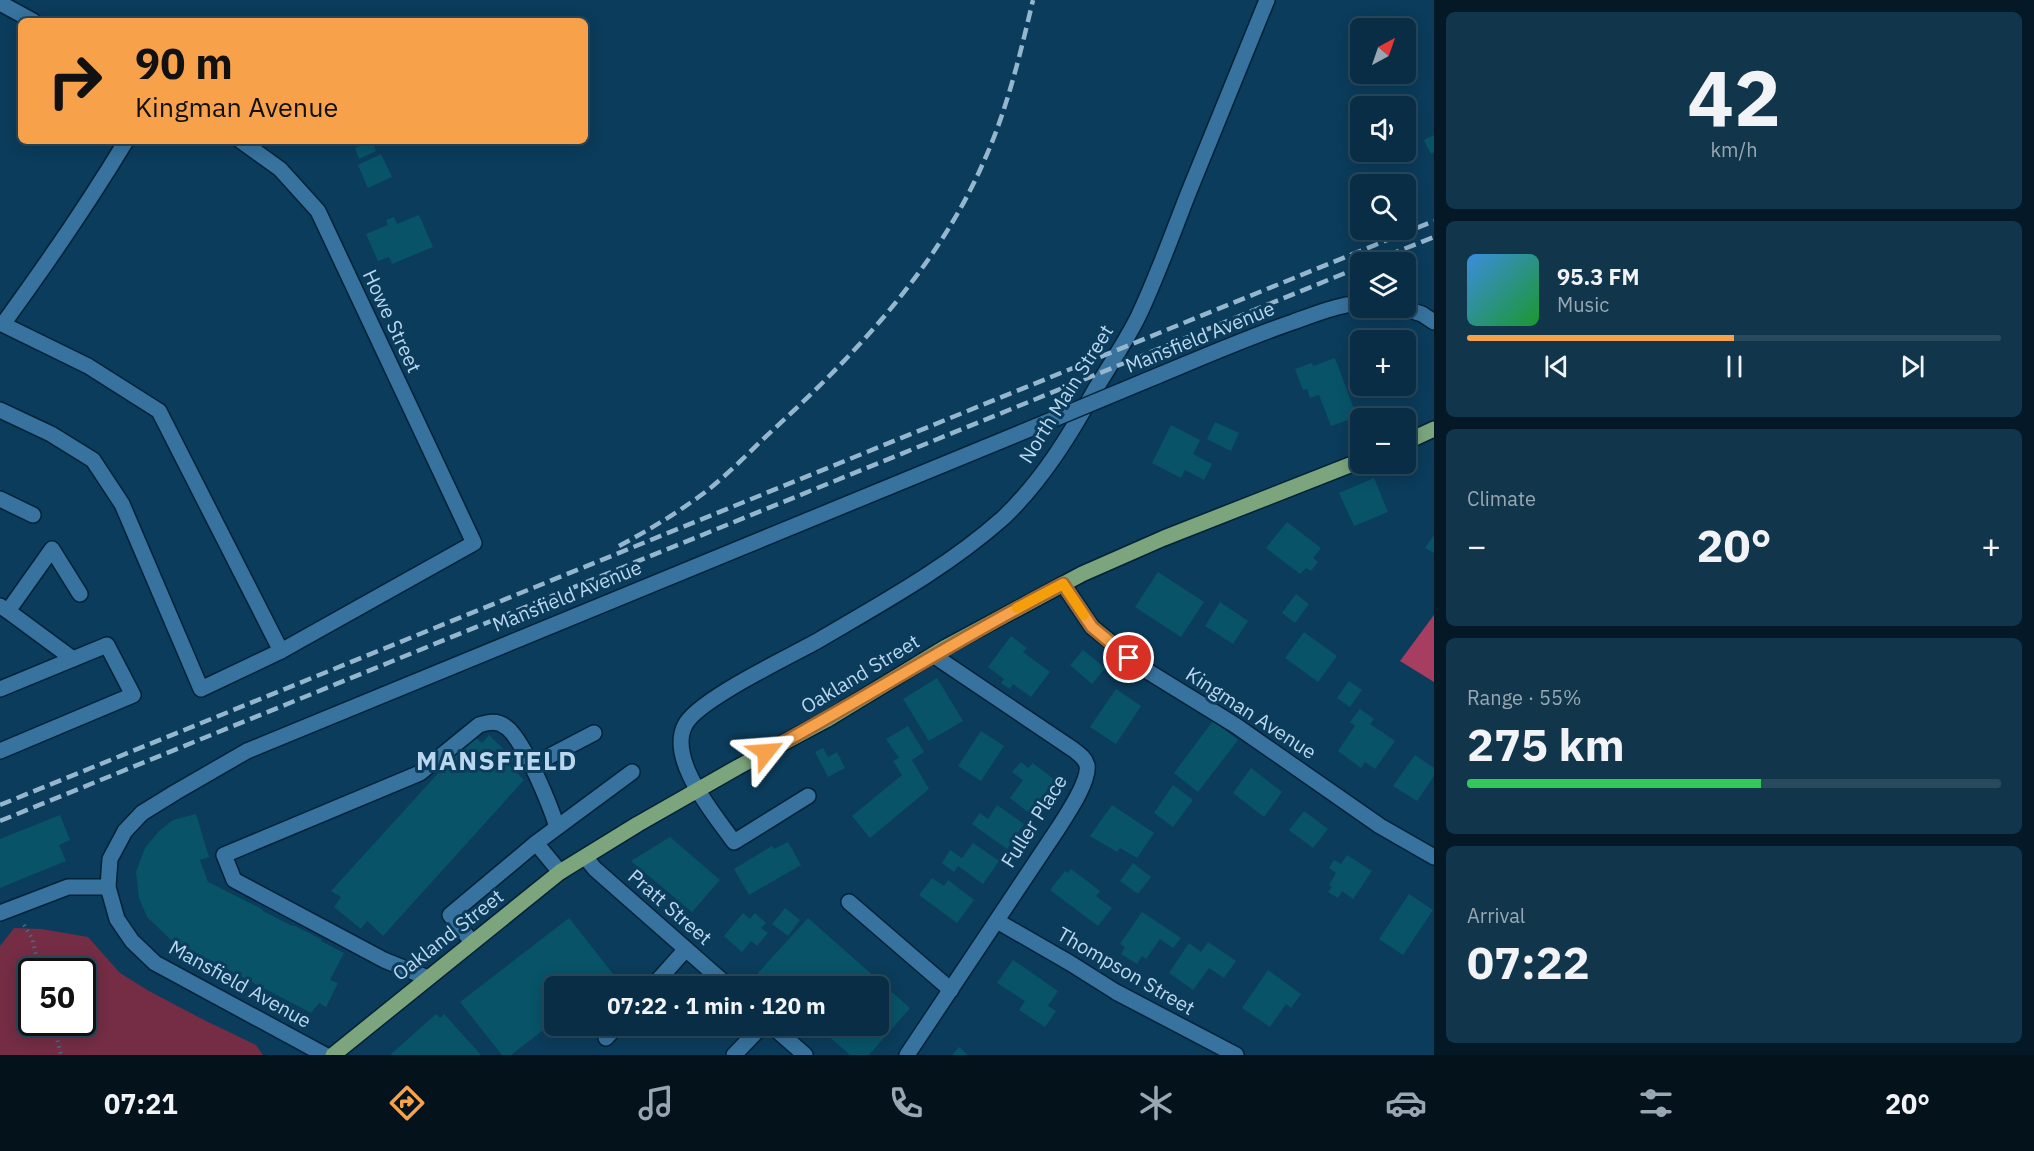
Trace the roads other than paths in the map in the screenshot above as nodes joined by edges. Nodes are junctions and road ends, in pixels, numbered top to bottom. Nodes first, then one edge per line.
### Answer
1 (1267, 0) edge
2 (1, 6) edge
3 (27, 18) edge
4 (124, 144) edge
5 (245, 144) edge
6 (1350, 304) edge
7 (1416, 312) edge
8 (1434, 322) edge
9 (1, 324) edge
10 (0, 410) edge
11 (1434, 429) edge
12 (1416, 437) edge
13 (1350, 465) edge
14 (0, 499) edge
15 (33, 515) dead end
16 (1063, 584) junction
17 (80, 594) dead end
18 (4, 608) edge
19 (281, 651) junction
20 (933, 655) junction
21 (73, 659) junction
22 (0, 690) edge
23 (594, 733) dead end
24 (0, 751) edge
25 (531, 766) junction
26 (632, 772) dead end
27 (698, 791) junction
28 (808, 796) dead end
29 (557, 827) junction
30 (536, 843) junction
31 (585, 857) junction
32 (1434, 857) edge
33 (560, 872) junction
34 (108, 887) junction
35 (849, 902) dead end
36 (0, 913) edge
37 (997, 921) junction
38 (472, 942) junction
39 (686, 949) junction
40 (662, 976) edge
41 (717, 976) edge
42 (428, 978) junction
43 (951, 990) junction
44 (752, 1036) edge
45 (783, 1036) edge
46 (325, 1055) edge
47 (333, 1055) edge
48 (734, 1055) edge
49 (805, 1055) edge
50 (907, 1055) edge
51 (1236, 1055) edge

1 - 27 street, North Main Street
2 - 3 street
4 - 9 street
5 - 19 street, Howe Street
6 - 34 street, Mansfield Avenue, bridge
7 - 8 street
9 - 19 street
10 - 19 street
11 - 12 main road
13 - 16 main road, Oakland Street
14 - 15 street
16 - 20 main road, Oakland Street
16 - 32 street, Kingman Avenue
17 - 18 street
18 - 21 street
20 - 27 main road, Oakland Street
20 - 37 street, Fuller Place
21 - 22 street
21 - 24 street
23 - 25 street
25 - 29 street
25 - 42 street
26 - 29 street
27 - 28 street, North Main Street
27 - 31 main road, Oakland Street
29 - 30 street
30 - 33 street
30 - 38 street
31 - 33 main road, Oakland Street
31 - 39 street, Pratt Street
33 - 38 main road, Oakland Street
34 - 36 street
34 - 46 street, Mansfield Avenue
35 - 43 street
37 - 43 street, Fuller Place
37 - 51 street, Thompson Street
38 - 42 main road, Oakland Street
39 - 40 street
39 - 41 street, Pratt Street
42 - 47 main road, Oakland Street
43 - 50 street, Fuller Place
44 - 48 street
45 - 49 street

